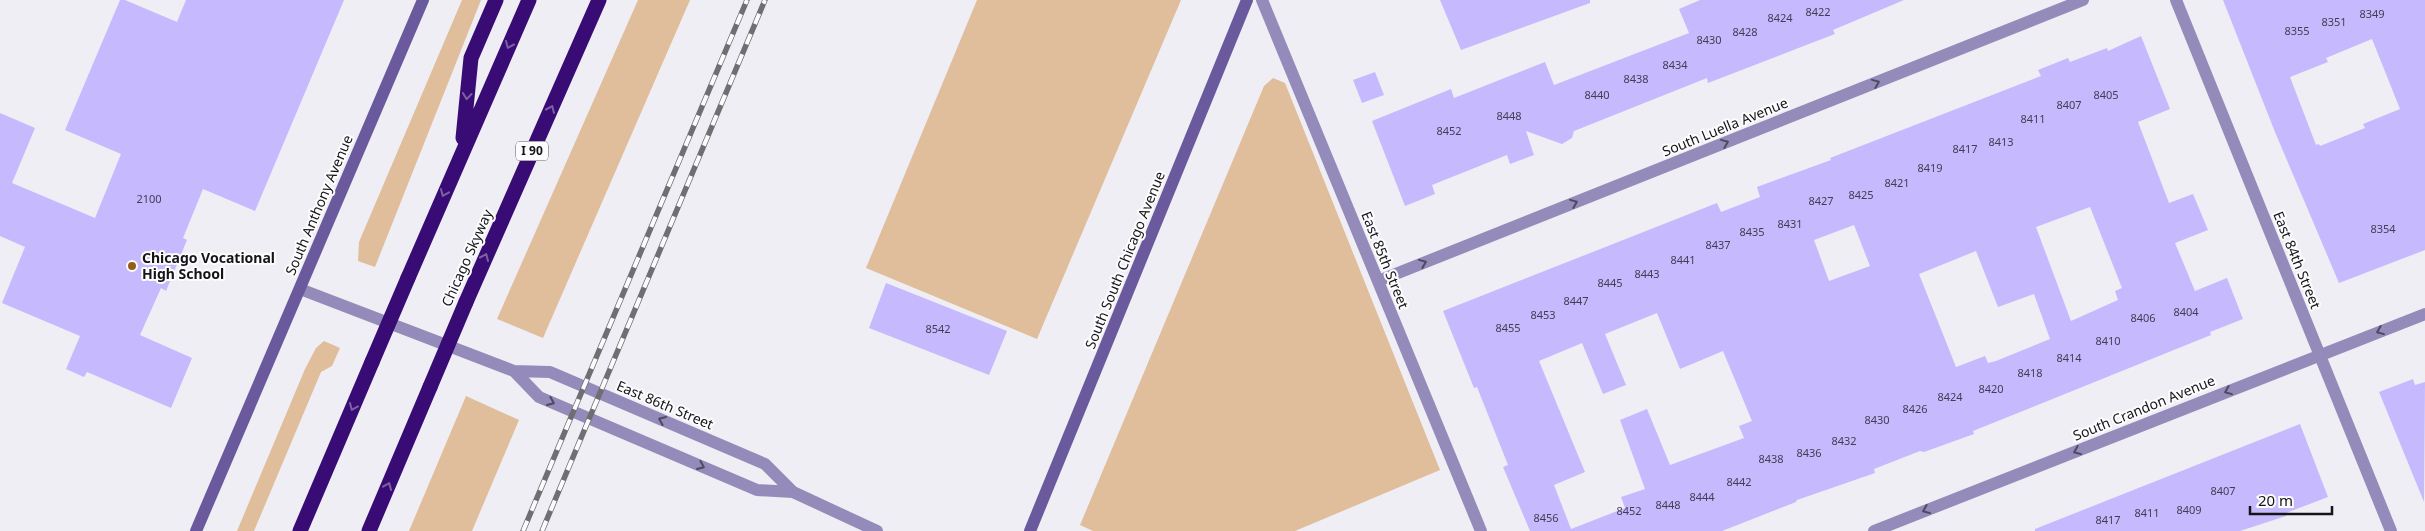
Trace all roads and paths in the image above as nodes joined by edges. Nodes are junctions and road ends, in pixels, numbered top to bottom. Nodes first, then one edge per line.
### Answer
1 (422, 0) edge
2 (496, 0) edge
3 (529, 0) edge
4 (599, 0) edge
5 (1247, 0) edge
6 (1262, 0) edge
7 (2083, 0) edge
8 (2176, 0) edge
9 (462, 150) junction
10 (1378, 281) junction
11 (300, 289) junction
12 (2425, 314) edge
13 (2320, 355) junction
14 (514, 372) junction
15 (793, 492) junction
16 (196, 531) edge
17 (300, 531) edge
18 (370, 531) edge
19 (877, 531) edge
20 (1030, 531) edge
21 (1481, 531) edge
22 (1874, 531) edge
23 (2391, 531) edge

1 - 11 street, South Anthony Avenue
2 -> 9 highway
3 -> 9 highway
18 -> 4 highway, Chicago Skyway / I 90, bridge
5 - 20 street, South South Chicago Avenue
6 - 10 street, East 85th Street
10 -> 7 street, South Luella Avenue
8 - 13 street, East 84th Street
9 -> 17 highway, bridge
10 - 21 street, East 85th Street
11 - 14 street, East 86th Street
11 - 16 street, South Anthony Avenue
12 -> 13 street, South Crandon Avenue
13 -> 22 street, South Crandon Avenue
13 - 23 street, East 84th Street
14 -> 15 street, East 86th Street
15 -> 14 street, East 86th Street
15 - 19 street, East 86th Street

